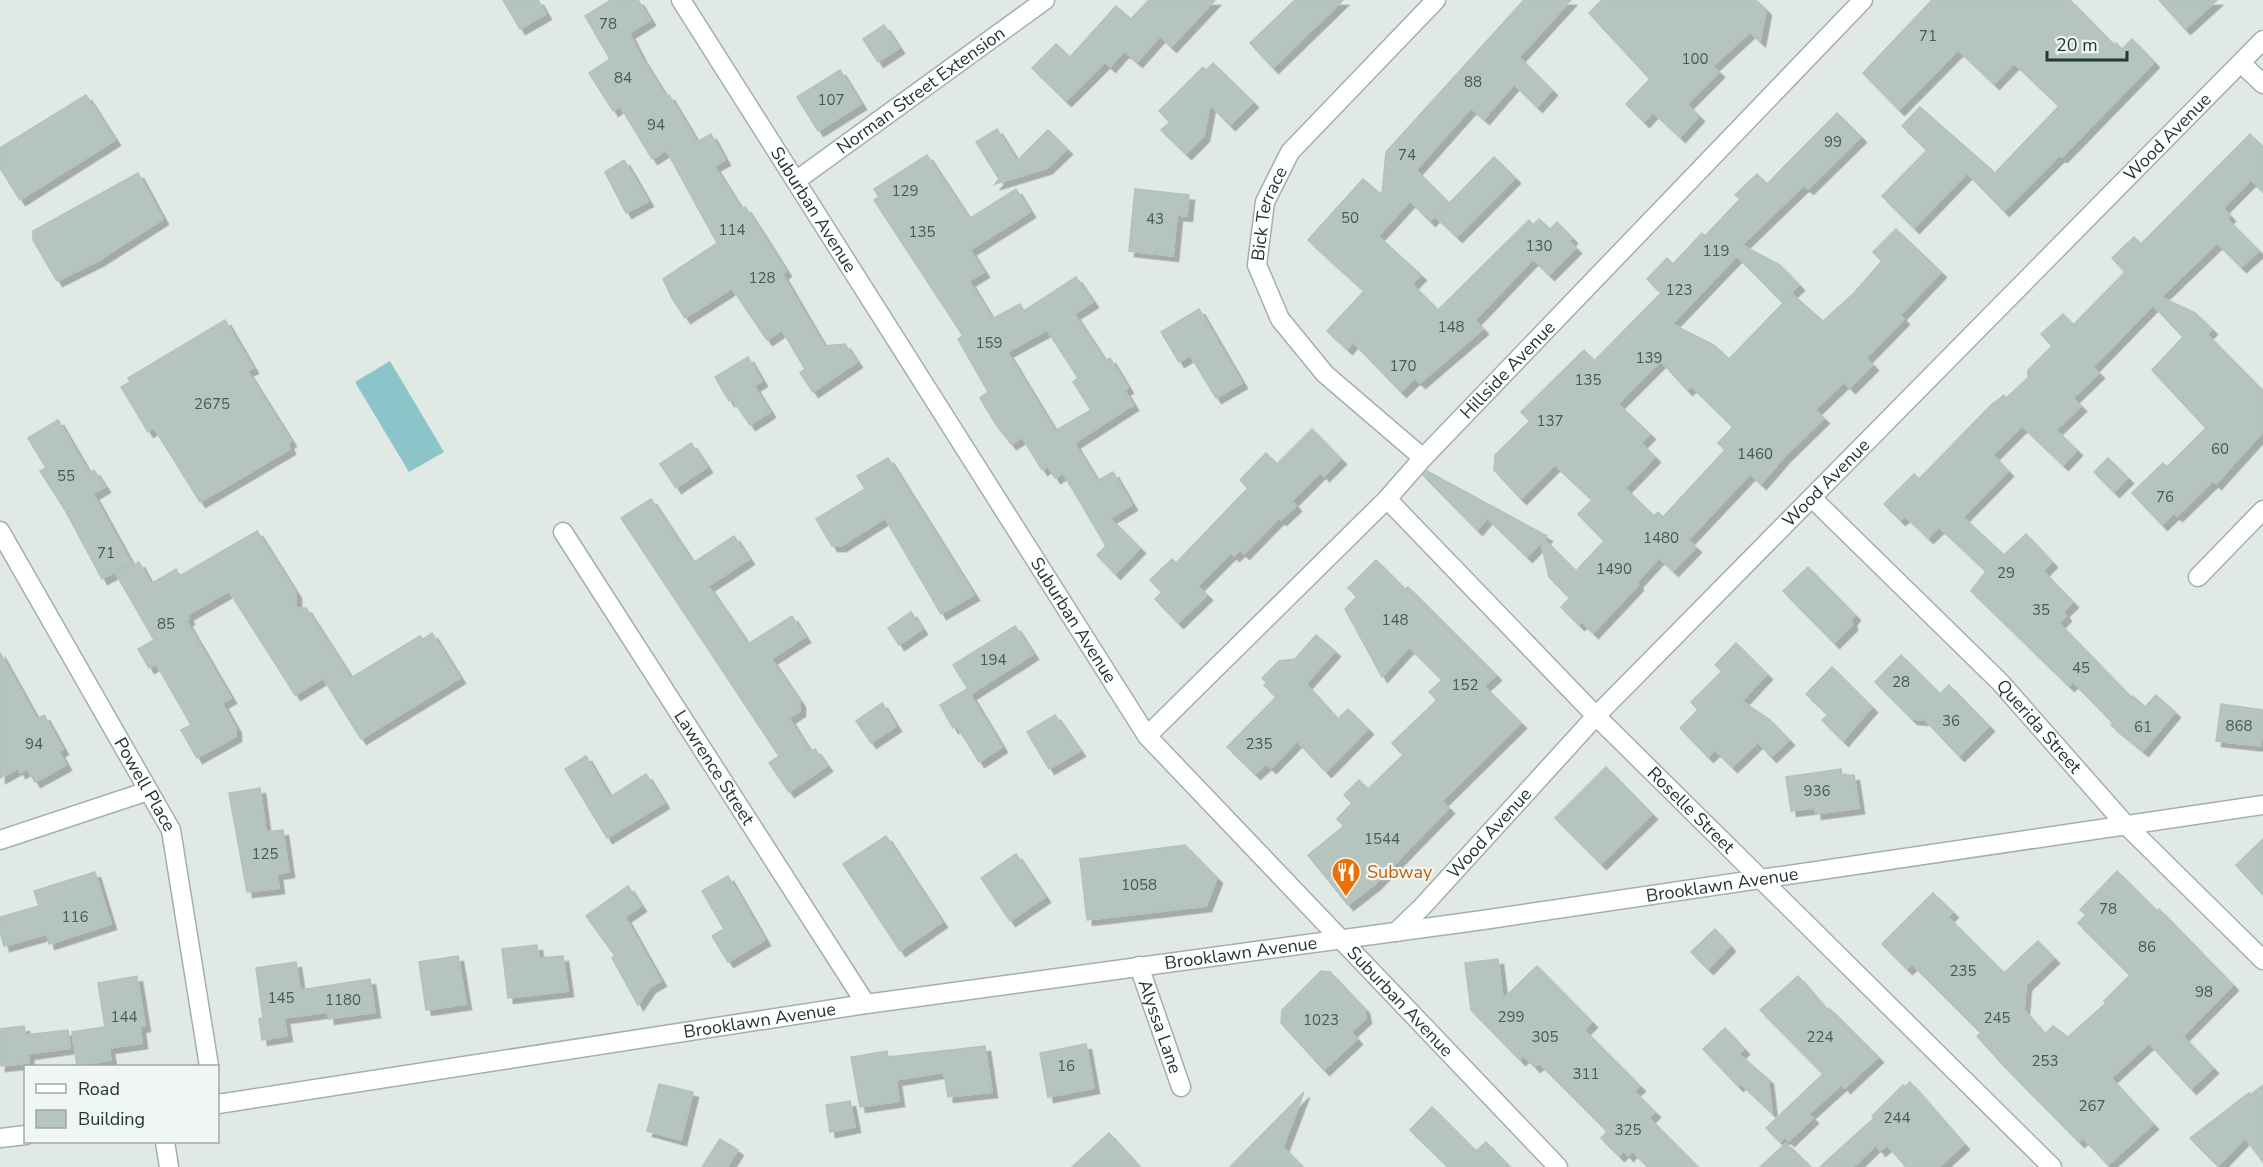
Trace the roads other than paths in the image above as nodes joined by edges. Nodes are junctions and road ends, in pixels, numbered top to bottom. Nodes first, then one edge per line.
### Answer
1 (681, 0) edge
2 (1045, 0) edge
3 (1436, 0) edge
4 (1863, 0) edge
5 (2263, 40) edge
6 (2241, 63) junction
7 (2263, 84) edge
8 (797, 180) junction
9 (1423, 458) junction
10 (1812, 498) junction
11 (1387, 499) junction
12 (2263, 510) edge
13 (0, 531) edge
14 (563, 532) dead end
15 (2198, 577) dead end
16 (1596, 716) junction
17 (1148, 735) junction
18 (148, 791) junction
19 (2263, 805) edge
20 (2125, 824) junction
21 (0, 840) edge
22 (1759, 878) junction
23 (1396, 932) junction
24 (1341, 940) junction
25 (2263, 960) edge
26 (1139, 966) junction
27 (866, 1004) junction
28 (209, 1065) edge
29 (1181, 1087) dead end
30 (219, 1104) edge
31 (24, 1134) edge
32 (0, 1138) edge
33 (165, 1143) edge
34 (169, 1167) edge
35 (1558, 1167) edge
36 (2052, 1167) edge

1 - 8 street, Suburban Avenue
2 - 8 street, Norman Street Extension
3 - 9 street, Bick Terrace
4 - 9 street, Hillside Avenue
5 - 6 street, Wood Avenue
6 - 7 street
6 - 10 street, Wood Avenue
8 - 17 street, Suburban Avenue
9 - 11 street, Hillside Avenue
10 - 16 street, Wood Avenue
10 - 20 street, Querida Street
11 - 16 street, Roselle Street
11 - 17 street, Hillside Avenue
12 - 15 street
13 - 18 street, Powell Place
14 - 27 street, Lawrence Street
16 - 22 street, Roselle Street
16 - 23 street, Wood Avenue
17 - 24 street, Suburban Avenue
18 - 21 street
18 - 28 street, Powell Place
19 - 20 street, Brooklawn Avenue
20 - 22 street, Brooklawn Avenue
20 - 25 street, Querida Street
22 - 23 street, Brooklawn Avenue
22 - 36 street, Roselle Street
23 - 24 street, Brooklawn Avenue
24 - 26 street, Brooklawn Avenue
24 - 35 street, Suburban Avenue
26 - 27 street, Brooklawn Avenue
26 - 29 street, Alyssa Lane
27 - 30 street, Brooklawn Avenue
31 - 32 street
33 - 34 street

